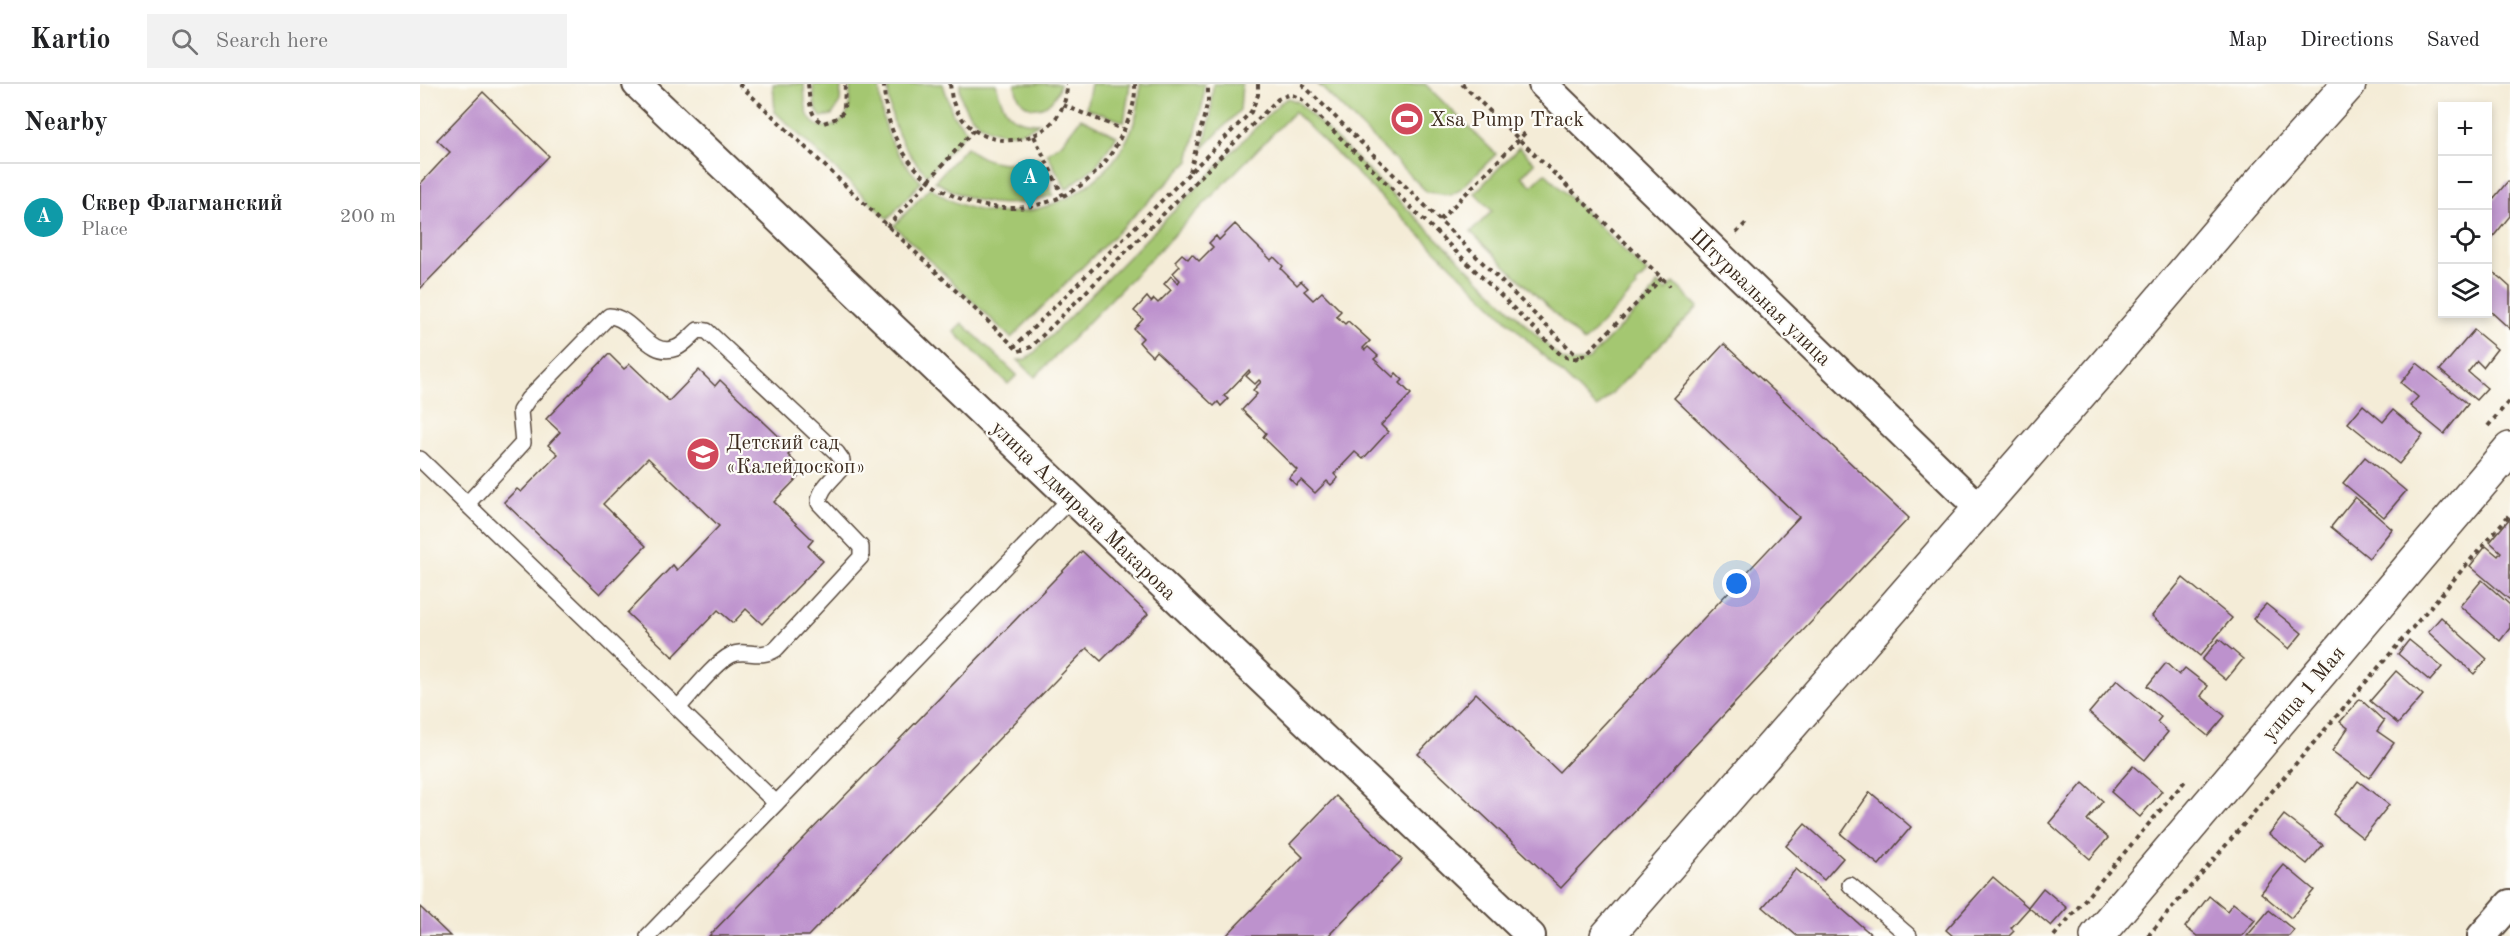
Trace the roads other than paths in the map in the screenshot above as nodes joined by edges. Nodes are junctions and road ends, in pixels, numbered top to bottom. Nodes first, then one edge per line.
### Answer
1 (637, 84) edge
2 (1543, 84) edge
3 (2349, 84) edge
4 (2510, 449) edge
5 (420, 459) edge
6 (1071, 498) junction
7 (467, 504) junction
8 (1980, 509) junction
9 (678, 708) junction
10 (776, 803) junction
11 (1850, 885) dead end
12 (2510, 904) edge
13 (648, 936) edge
14 (1530, 936) edge
15 (1607, 936) edge
16 (1909, 936) edge
17 (2097, 936) edge
18 (2482, 936) edge

1 - 6 street, улица Адмирала Макарова
2 - 8 street, Штурвальная улица
3 - 8 street
4 - 17 street, улица 1 Мая
5 - 7 lane
6 - 10 lane
6 - 14 street, улица Адмирала Макарова
7 - 9 lane
7 - 9 lane
8 - 15 street
9 - 10 lane
10 - 13 lane
11 - 16 lane
12 - 18 street

